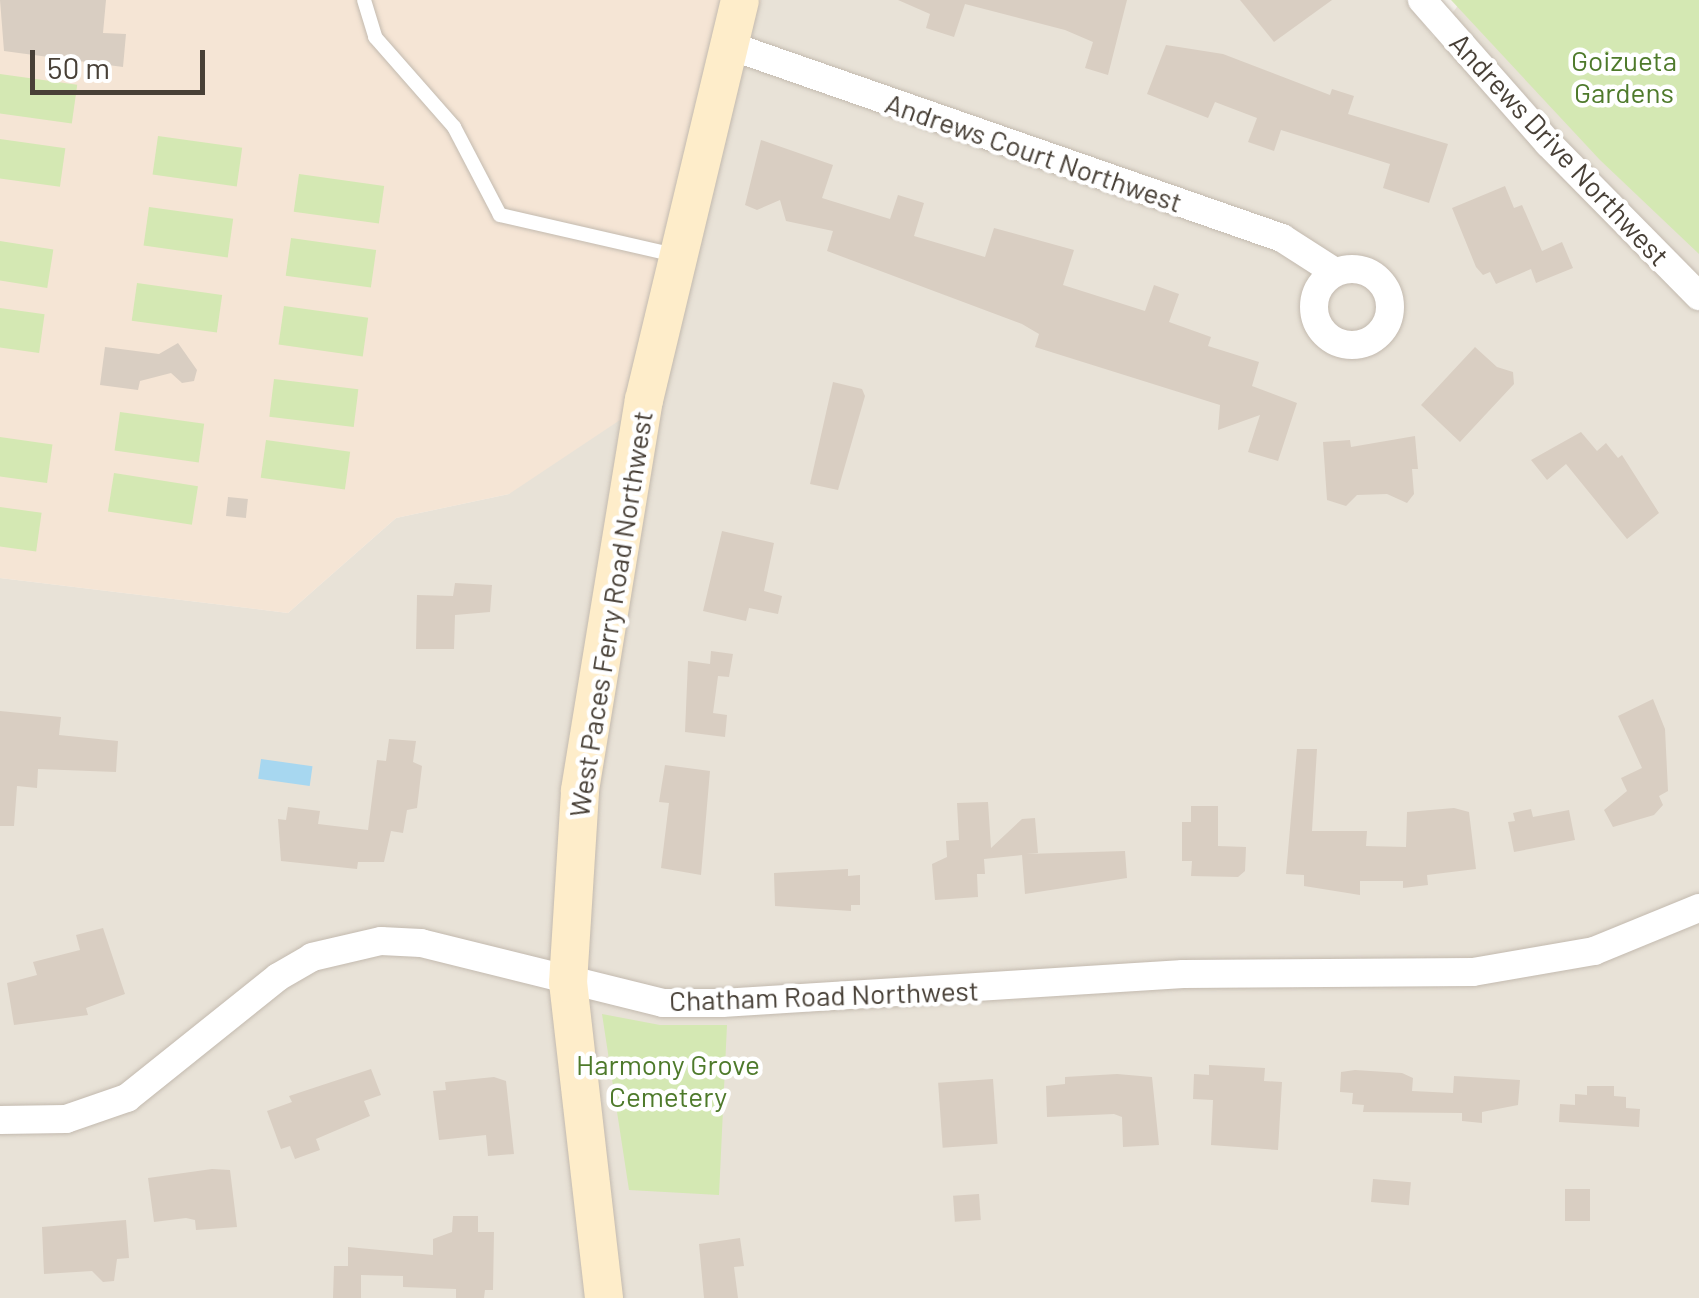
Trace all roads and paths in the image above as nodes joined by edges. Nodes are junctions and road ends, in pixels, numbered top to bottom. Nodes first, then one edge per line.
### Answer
1 (364, 0) edge
2 (740, 0) edge
3 (1422, 0) edge
4 (725, 44) junction
5 (674, 255) junction
6 (1335, 272) dead end
7 (1699, 296) edge
8 (1699, 908) edge
9 (568, 983) junction
10 (0, 1120) edge
11 (604, 1298) edge

1 - 5 lane
2 - 4 main road, West Paces Ferry Road Northwest
3 - 7 street, Andrews Drive Northwest
4 - 5 main road, West Paces Ferry Road Northwest
4 - 6 street, Andrews Court Northwest
5 - 9 main road, West Paces Ferry Road Northwest
8 - 9 street, Chatham Road Northwest
9 - 10 street, Chatham Road Northwest
9 - 11 main road, West Paces Ferry Road Northwest

